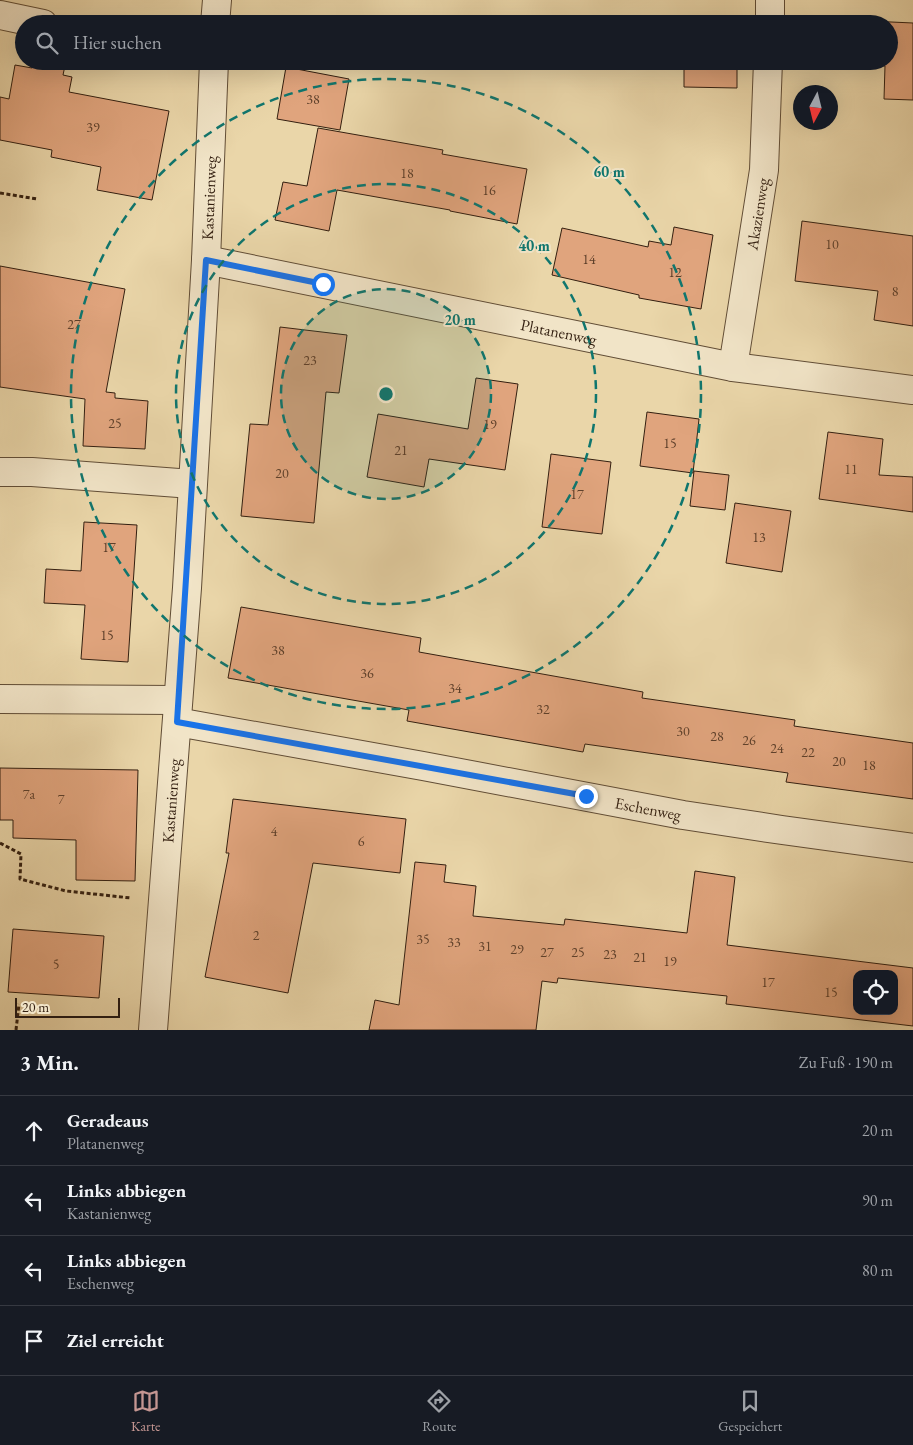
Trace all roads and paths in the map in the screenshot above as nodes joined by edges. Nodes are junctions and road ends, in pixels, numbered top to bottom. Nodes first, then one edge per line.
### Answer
1 (216, 0) edge
2 (770, 0) edge
3 (0, 15) edge
4 (216, 15) edge
5 (770, 15) edge
6 (15, 18) edge
7 (214, 70) edge
8 (768, 70) edge
9 (0, 193) edge
10 (37, 199) dead end
11 (206, 260) junction
12 (733, 366) junction
13 (913, 390) edge
14 (0, 472) edge
15 (192, 484) junction
16 (0, 699) edge
17 (178, 711) junction
18 (0, 843) edge
19 (913, 848) edge
20 (163, 901) junction
21 (19, 1004) dead end
22 (16, 1030) edge
23 (153, 1030) edge

1 - 4 street
2 - 5 street
3 - 6 street
7 - 11 street, Kastanienweg
8 - 12 street, Akazienweg
9 - 10 path
11 - 12 street, Platanenweg
11 - 15 street, Kastanienweg
12 - 13 street, Platanenweg
14 - 15 street
15 - 17 street, Kastanienweg
16 - 17 street
17 - 19 street, Eschenweg
17 - 20 street, Kastanienweg
18 - 20 path
20 - 23 street, Kastanienweg
21 - 22 path

